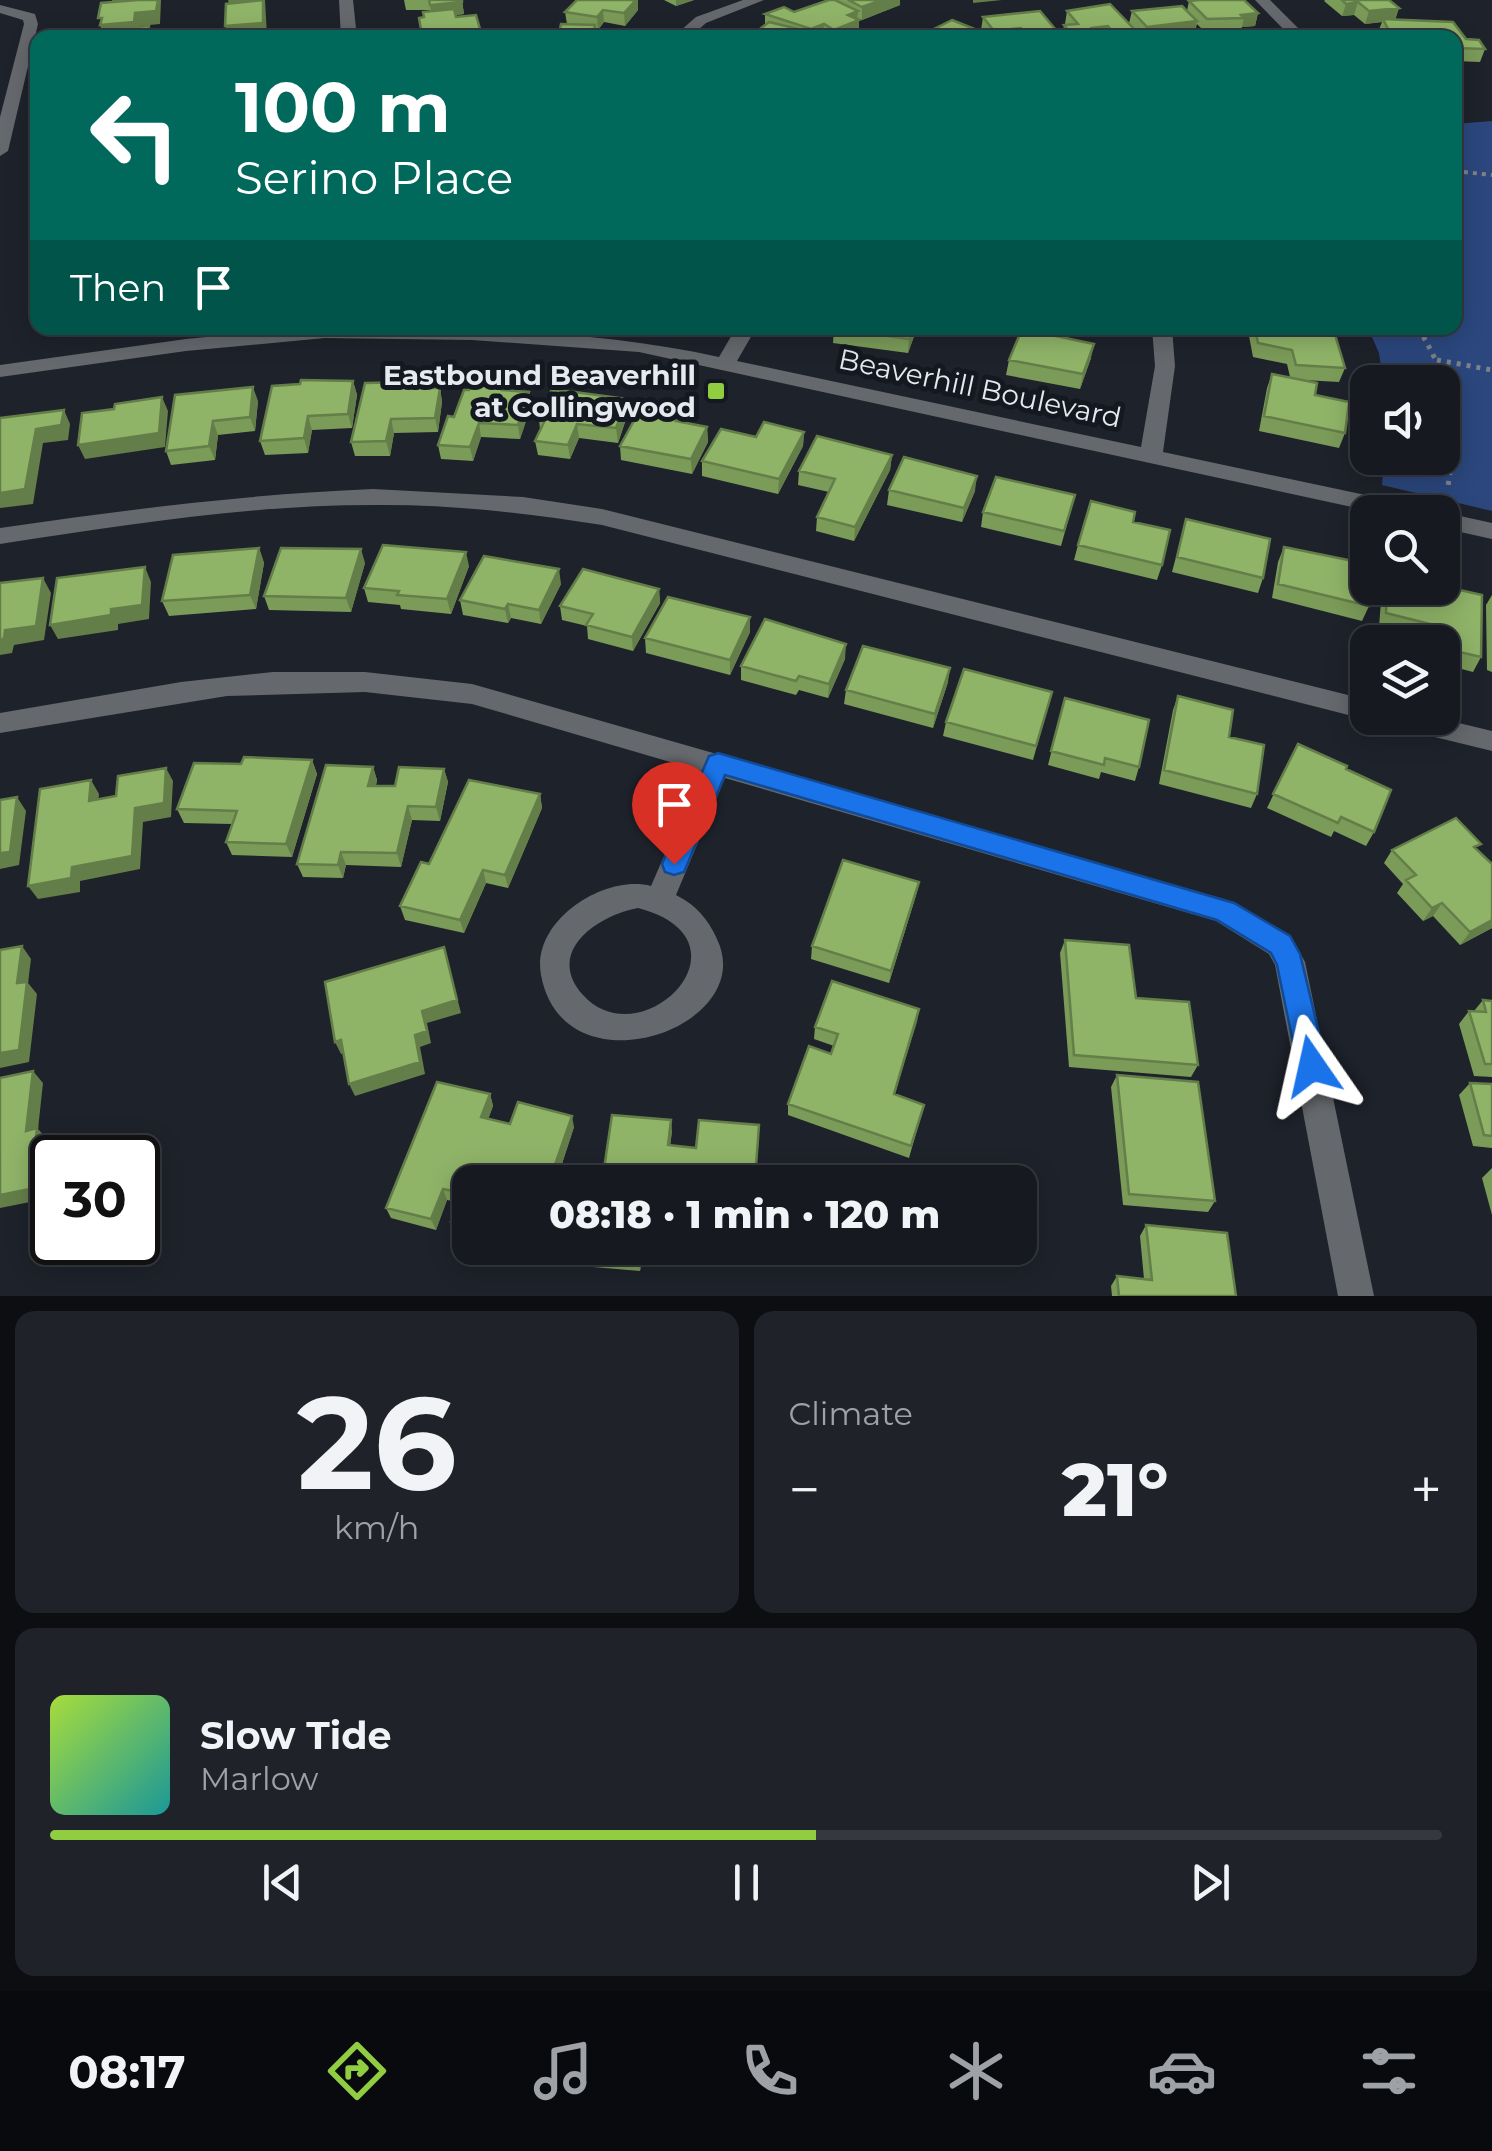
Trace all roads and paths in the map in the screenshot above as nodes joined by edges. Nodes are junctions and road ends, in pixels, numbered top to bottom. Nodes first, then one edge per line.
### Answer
1 (346, 0) edge
2 (757, 0) edge
3 (1262, 0) edge
4 (0, 10) edge
5 (30, 30) edge
6 (348, 30) edge
7 (689, 30) edge
8 (1294, 30) edge
9 (30, 32) edge
10 (0, 151) edge
11 (1462, 172) edge
12 (1492, 174) edge
13 (295, 335) edge
14 (510, 335) edge
15 (742, 335) edge
16 (1163, 335) edge
17 (1422, 335) edge
18 (1436, 360) junction
19 (726, 362) junction
20 (1492, 370) edge
21 (0, 371) edge
22 (1151, 456) junction
23 (1448, 486) dead end
24 (1350, 499) edge
25 (1460, 524) edge
26 (1492, 531) edge
27 (0, 536) edge
28 (1350, 705) edge
29 (0, 723) edge
30 (1460, 733) edge
31 (1492, 741) edge
32 (718, 763) junction
33 (660, 898) junction
34 (1356, 1296) edge

1 - 6 street
2 - 7 street
3 - 8 street
4 - 5 street
9 - 10 street
11 - 12 path
13 - 21 street, Beaverhill Boulevard
14 - 19 street, Beaverhill Boulevard
15 - 19 street
16 - 22 street
17 - 18 path
18 - 20 path
18 - 23 path
19 - 22 street, Beaverhill Boulevard
22 - 24 street, Beaverhill Boulevard
25 - 26 street
27 - 28 street
29 - 32 street
30 - 31 street
32 - 33 street
32 - 34 street
33 - 33 street

